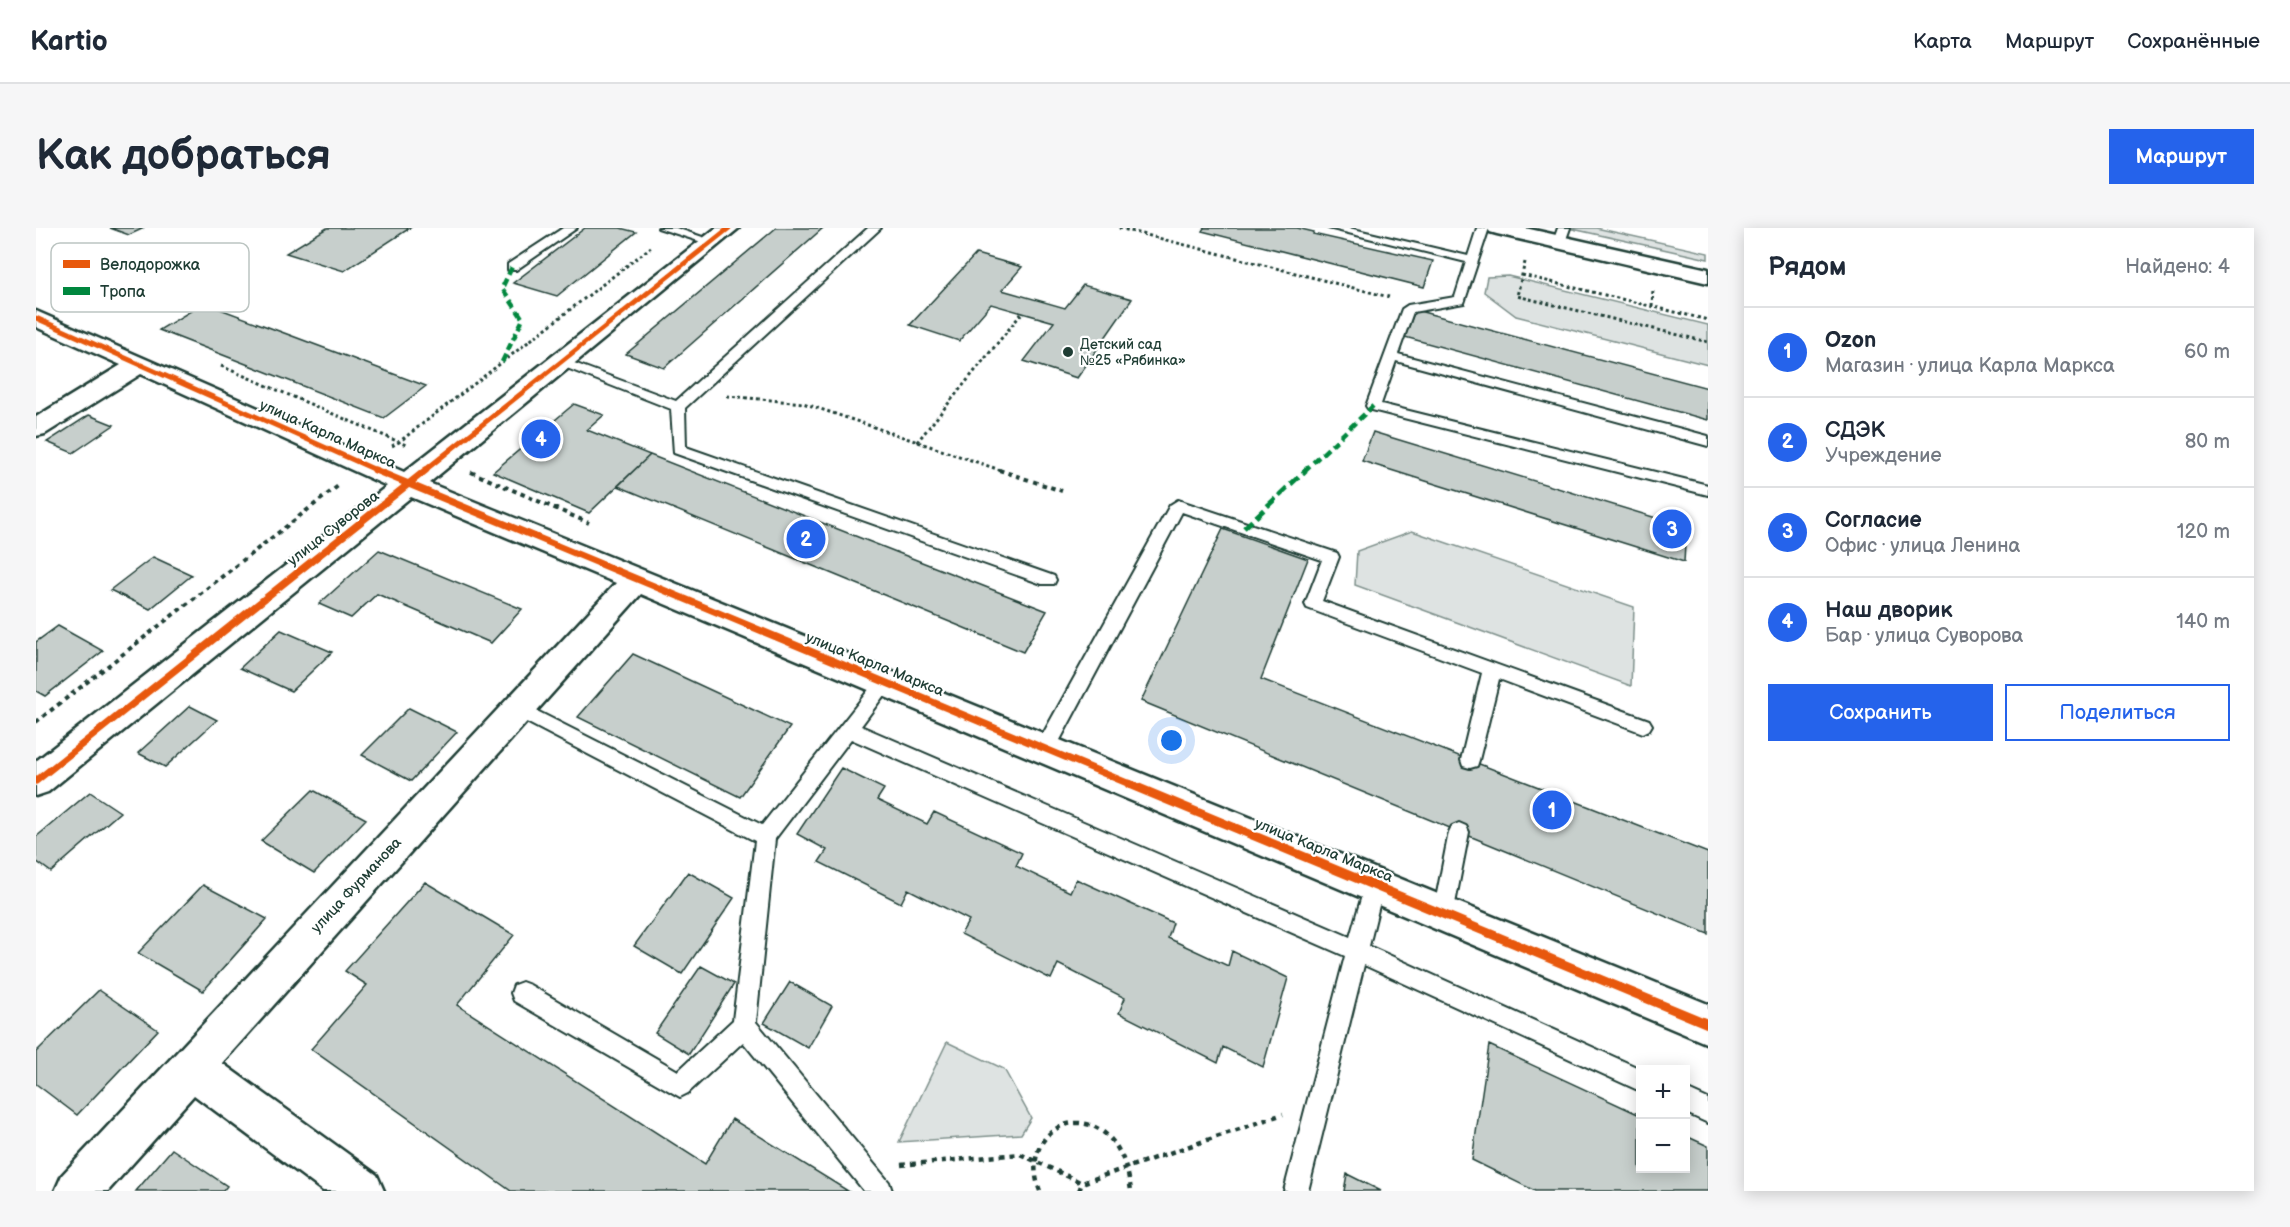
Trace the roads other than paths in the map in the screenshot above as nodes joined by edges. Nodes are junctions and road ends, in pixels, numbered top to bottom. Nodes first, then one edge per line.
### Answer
1 (571, 228) edge
2 (875, 228) edge
3 (1334, 228) edge
4 (1483, 228) edge
5 (1497, 228) edge
6 (668, 229) edge
7 (720, 235) edge
8 (1562, 235) edge
9 (1472, 260) junction
10 (512, 267) dead end
11 (1708, 276) edge
12 (36, 318) edge
13 (1391, 356) junction
14 (561, 363) junction
15 (141, 364) junction
16 (678, 407) junction
17 (36, 428) edge
18 (1708, 441) edge
19 (409, 485) junction
20 (1708, 490) edge
21 (636, 580) junction
22 (1048, 580) dead end
23 (1492, 670) junction
24 (884, 683) junction
25 (517, 709) junction
26 (1643, 725) dead end
27 (848, 729) junction
28 (1045, 750) junction
29 (1470, 760) dead end
30 (36, 781) edge
31 (1460, 832) dead end
32 (765, 836) junction
33 (1374, 885) junction
34 (1443, 914) junction
35 (1357, 951) junction
36 (522, 993) dead end
37 (1708, 1024) edge
38 (744, 1026) junction
39 (190, 1066) junction
40 (1636, 1078) edge
41 (1690, 1103) edge
42 (1708, 1111) edge
43 (78, 1191) edge
44 (361, 1191) edge
45 (880, 1191) edge
46 (1296, 1191) edge

1 - 10 lane
2 - 16 lane
3 - 9 lane
4 - 9 lane
5 - 8 street
6 - 7 lane
7 - 14 street, улица Суворова
8 - 11 street
9 - 13 lane
12 - 15 street, улица Карла Маркса
13 - 18 lane
13 - 20 lane
14 - 16 lane
14 - 19 street, улица Суворова
15 - 17 street
15 - 19 street, улица Карла Маркса
16 - 22 lane
19 - 21 street, улица Карла Маркса
19 - 30 street, улица Суворова
21 - 24 street, улица Карла Маркса
21 - 25 street, улица Фурманова
23 - 26 lane
23 - 28 lane
23 - 29 lane
24 - 27 lane
24 - 28 street, улица Карла Маркса
25 - 32 lane
25 - 39 street, улица Фурманова
27 - 32 lane
27 - 35 lane
28 - 33 street, улица Карла Маркса
31 - 34 lane
32 - 38 lane
33 - 34 street, улица Карла Маркса
33 - 35 lane
34 - 37 street, улица Карла Маркса
35 - 40 lane
35 - 46 lane
36 - 38 lane
38 - 45 lane
39 - 43 street, улица Фурманова
39 - 44 street
41 - 42 lane

